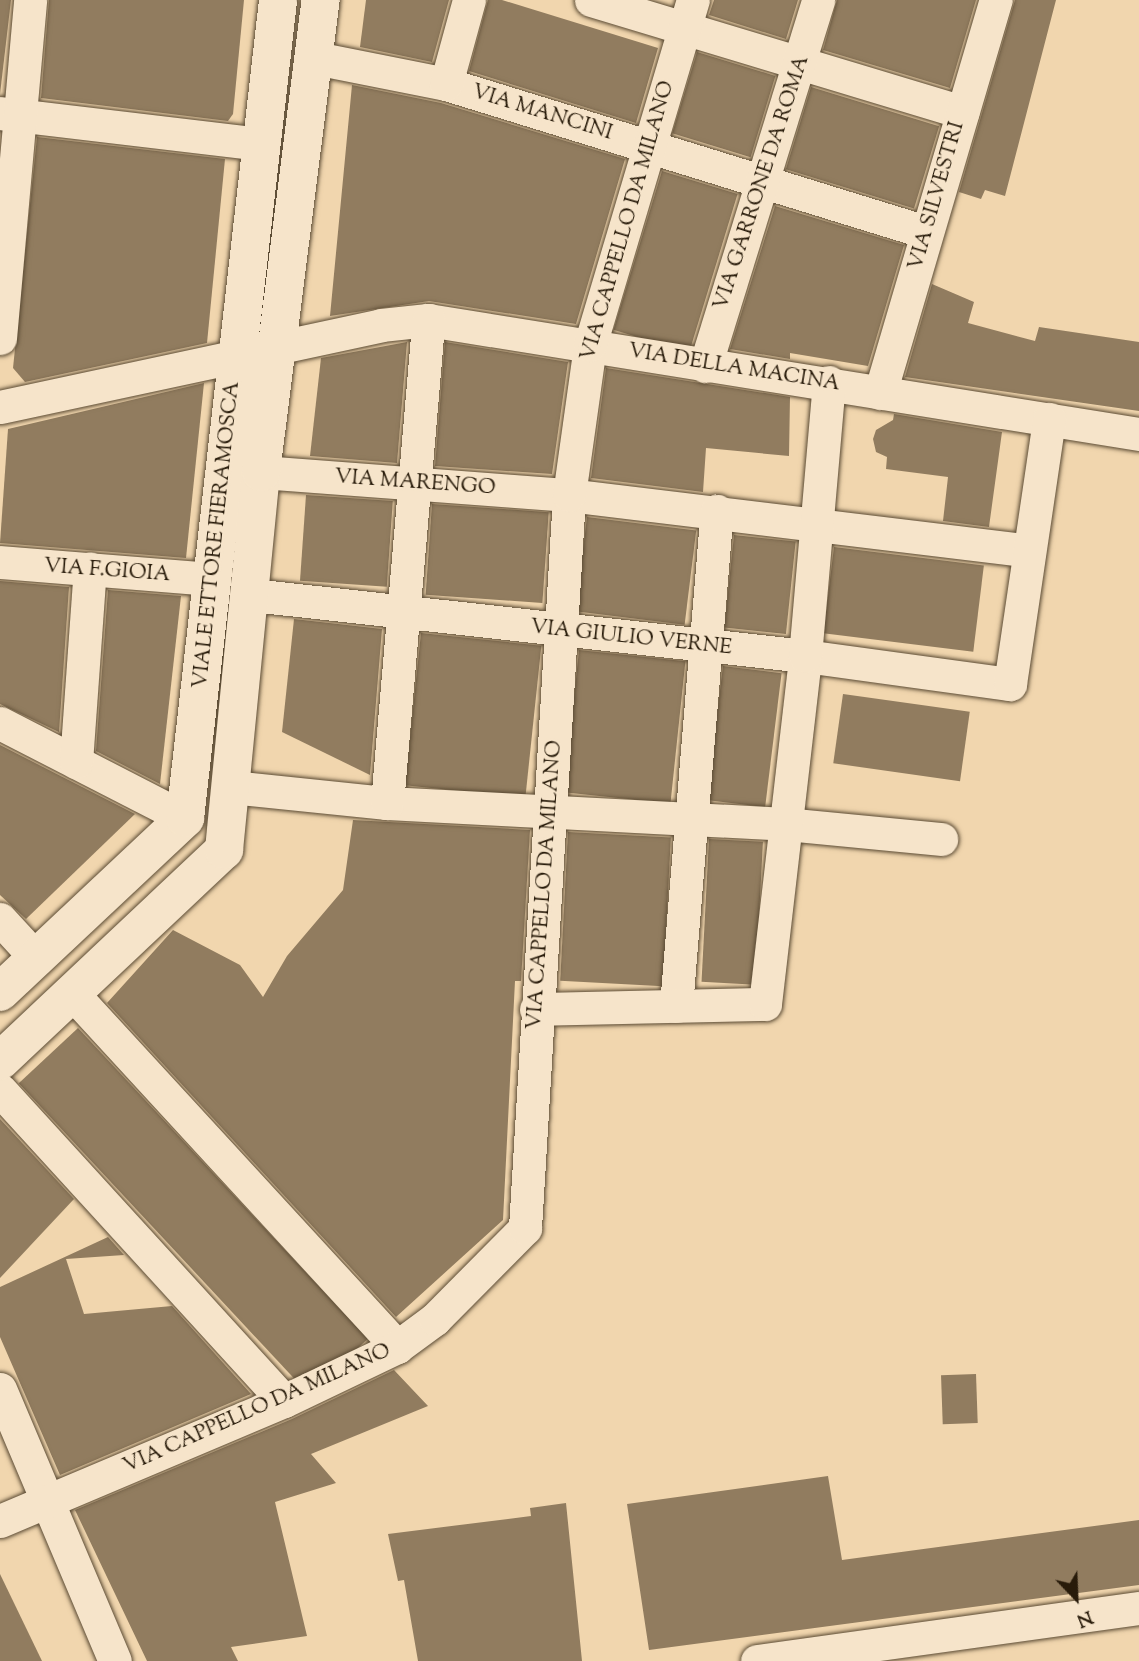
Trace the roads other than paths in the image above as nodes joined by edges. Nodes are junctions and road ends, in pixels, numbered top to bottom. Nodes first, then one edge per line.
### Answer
1 (30, 0) edge
2 (278, 0) edge
3 (321, 0) edge
4 (469, 0) edge
5 (591, 0) edge
6 (818, 0) edge
7 (996, 0) edge
8 (687, 15) edge
9 (315, 58) junction
10 (800, 66) junction
11 (446, 84) junction
12 (962, 112) junction
13 (11, 113) edge
14 (260, 144) junction
15 (648, 146) junction
16 (758, 180) junction
17 (926, 232) junction
18 (428, 320) junction
19 (0, 338) edge
20 (590, 345) junction
21 (279, 347) junction
22 (236, 355) junction
23 (705, 366) junction
24 (829, 382) junction
25 (880, 393) junction
26 (0, 407) edge
27 (1049, 419) junction
28 (1139, 434) edge
29 (261, 472) junction
30 (415, 481) junction
31 (569, 495) junction
32 (717, 511) junction
33 (816, 524) junction
34 (1030, 551) junction
35 (0, 562) edge
36 (90, 569) junction
37 (214, 579) junction
38 (252, 595) junction
39 (404, 614) junction
40 (564, 632) junction
41 (706, 646) junction
42 (805, 656) junction
43 (0, 723) edge
44 (76, 762) junction
45 (231, 786) junction
46 (387, 803) junction
47 (548, 810) junction
48 (185, 818) junction
49 (691, 818) junction
50 (785, 824) junction
51 (942, 839) dead end
52 (0, 919) edge
53 (36, 958) junction
54 (0, 992) edge
55 (72, 993) junction
56 (676, 1006) junction
57 (536, 1009) junction
58 (0, 1061) edge
59 (0, 1090) edge
60 (397, 1347) junction
61 (284, 1401) junction
62 (4, 1412) edge
63 (46, 1502) junction
64 (0, 1521) edge
65 (1139, 1608) edge
66 (115, 1661) edge
67 (757, 1661) edge

1 - 13 street
2 - 14 main road, VIALE ETTORE FIERAMOSCA
3 - 9 main road, VIALE ETTORE FIERAMOSCA
4 - 11 street
5 - 8 street
6 - 10 street, VIA GARRONE DA ROMA
7 - 12 street, VIA SILVESTRI
8 - 10 street
8 - 15 street, VIA CAPPELLO DA MILANO
9 - 11 street, VIA MANCINI
9 - 21 main road, VIALE ETTORE FIERAMOSCA
10 - 12 street
10 - 16 street, VIA GARRONE DA ROMA
11 - 15 street, VIA MANCINI
12 - 17 street, VIA SILVESTRI
13 - 14 street
13 - 19 street
14 - 22 main road, VIALE ETTORE FIERAMOSCA
15 - 16 street, VIA MANCINI
15 - 20 street, VIA CAPPELLO DA MILANO
16 - 17 street, VIA MANCINI
16 - 23 street, VIA GARRONE DA ROMA
17 - 25 street, VIA SILVESTRI
18 - 20 street, VIA DELLA MACINA
18 - 21 street, VIA DELLA MACINA
18 - 30 street
20 - 23 street, VIA DELLA MACINA
20 - 31 street, VIA CAPPELLO DA MILANO
21 - 22 street, VIA DELLA MACINA
21 - 29 main road, VIALE ETTORE FIERAMOSCA
22 - 26 street, VIA DELLA MACINA
22 - 37 main road, VIALE ETTORE FIERAMOSCA
23 - 24 street, VIA DELLA MACINA
24 - 25 street, VIA DELLA MACINA
24 - 33 street
25 - 27 street, VIA DELLA MACINA
27 - 28 street, VIA DELLA MACINA
27 - 34 street
29 - 30 street, VIA MARENGO
29 - 38 main road, VIALE ETTORE FIERAMOSCA
30 - 31 street, VIA MARENGO
30 - 39 street
31 - 32 street, VIA MARENGO
31 - 40 street, VIA CAPPELLO DA MILANO
32 - 33 street, VIA MARENGO
32 - 41 street
33 - 34 street, VIA MARENGO
33 - 42 street
34 - 42 street, VIA GIULIO VERNE
35 - 36 street, VIA F.GIOIA
36 - 37 street, VIA F.GIOIA
36 - 44 street
37 - 48 main road, VIALE ETTORE FIERAMOSCA
38 - 39 street, VIA GIULIO VERNE
38 - 45 main road, VIALE ETTORE FIERAMOSCA
39 - 40 street, VIA GIULIO VERNE
39 - 46 street
40 - 41 street, VIA GIULIO VERNE
40 - 47 street, VIA CAPPELLO DA MILANO
41 - 42 street, VIA GIULIO VERNE
41 - 49 street
42 - 50 street
43 - 44 street
44 - 48 street
45 - 46 street
45 - 55 main road, VIALE ETTORE FIERAMOSCA
46 - 47 street
47 - 49 street
47 - 57 street, VIA CAPPELLO DA MILANO
48 - 53 main road
49 - 50 street
49 - 56 street
50 - 51 street
50 - 56 street
52 - 53 street
53 - 54 main road
55 - 58 main road
55 - 60 street
56 - 57 street
57 - 60 street, VIA CAPPELLO DA MILANO
59 - 61 street
60 - 61 street, VIA CAPPELLO DA MILANO
61 - 63 street, VIA CAPPELLO DA MILANO
62 - 63 street
63 - 64 street, VIA CAPPELLO DA MILANO
63 - 66 street
65 - 67 street

